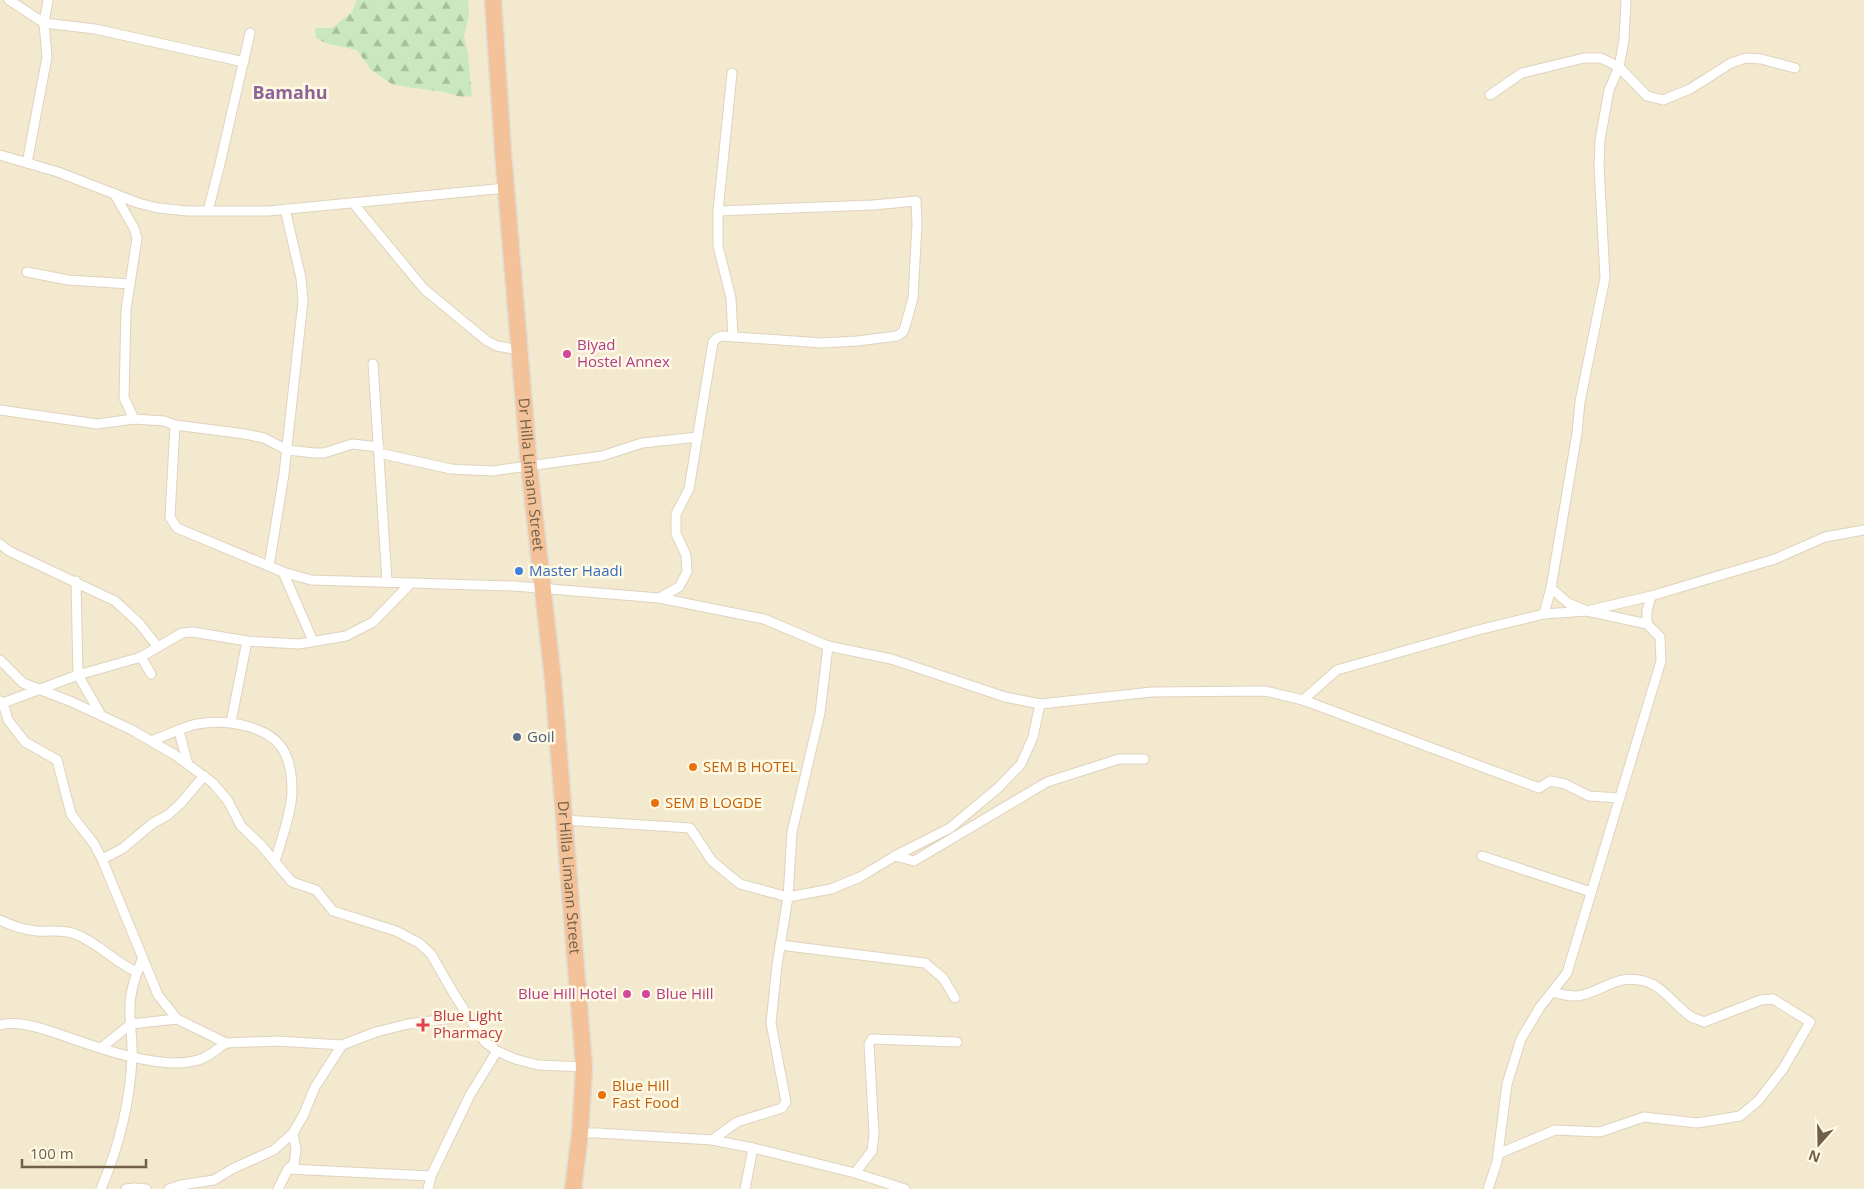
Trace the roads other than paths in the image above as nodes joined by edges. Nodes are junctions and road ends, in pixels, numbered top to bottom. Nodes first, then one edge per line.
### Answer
1 (9, 0) edge
2 (48, 0) edge
3 (493, 0) edge
4 (1626, 0) edge
5 (44, 23) junction
6 (250, 33) dead end
7 (244, 62) junction
8 (1619, 67) junction
9 (1795, 68) dead end
10 (732, 73) dead end
11 (1490, 95) dead end
12 (0, 155) edge
13 (27, 163) junction
14 (506, 188) junction
15 (114, 193) junction
16 (353, 203) junction
17 (285, 209) junction
18 (208, 211) junction
19 (718, 211) junction
20 (27, 272) dead end
21 (130, 284) junction
22 (733, 337) junction
23 (519, 350) junction
24 (373, 364) dead end
25 (0, 410) edge
26 (134, 419) junction
27 (175, 425) junction
28 (698, 437) junction
29 (287, 450) junction
30 (379, 450) junction
31 (529, 466) junction
32 (1864, 530) edge
33 (0, 544) edge
34 (9, 551) junction
35 (0, 557) edge
36 (269, 566) junction
37 (283, 572) junction
38 (76, 582) junction
39 (387, 582) junction
40 (411, 583) junction
41 (1551, 588) junction
42 (542, 590) junction
43 (1651, 596) junction
44 (659, 598) junction
45 (1587, 611) junction
46 (1544, 614) junction
47 (1646, 624) junction
48 (247, 641) junction
49 (313, 641) junction
50 (828, 646) junction
51 (158, 647) junction
52 (141, 657) junction
53 (0, 660) edge
54 (151, 674) dead end
55 (78, 675) junction
56 (40, 690) junction
57 (1304, 700) junction
58 (1, 702) edge
59 (1040, 704) junction
60 (101, 716) junction
61 (231, 722) junction
62 (179, 731) junction
63 (151, 741) junction
64 (1144, 760) dead end
65 (188, 765) junction
66 (204, 776) junction
67 (1620, 798) junction
68 (564, 820) junction
69 (895, 856) junction
70 (1482, 856) dead end
71 (102, 858) junction
72 (275, 862) junction
73 (1590, 892) junction
74 (788, 897) junction
75 (0, 920) edge
76 (780, 945) junction
77 (142, 960) junction
78 (137, 972) junction
79 (1552, 992) junction
80 (954, 998) dead end
81 (468, 1016) junction
82 (177, 1019) junction
83 (132, 1024) junction
84 (0, 1025) edge
85 (226, 1042) junction
86 (957, 1042) dead end
87 (342, 1045) junction
88 (101, 1048) junction
89 (497, 1051) junction
90 (132, 1057) junction
91 (584, 1067) junction
92 (294, 1133) junction
93 (580, 1134) junction
94 (712, 1140) junction
95 (752, 1148) junction
96 (1498, 1154) junction
97 (288, 1169) junction
98 (855, 1173) junction
99 (431, 1176) junction
100 (101, 1189) edge
101 (126, 1189) edge
102 (146, 1189) edge
103 (169, 1189) edge
104 (278, 1189) edge
105 (428, 1189) edge
106 (573, 1189) edge
107 (744, 1189) edge
108 (905, 1189) edge
109 (1488, 1189) edge

1 - 5 street
2 - 5 street
3 - 14 highway, Dr Hilla Limann Street
4 - 8 street
5 - 7 street
5 - 13 street
6 - 7 street
7 - 18 street
8 - 9 street
8 - 11 street
8 - 41 street
10 - 19 street
12 - 13 street
13 - 15 street
14 - 16 street
14 - 23 highway, Dr Hilla Limann Street
15 - 18 street
15 - 21 street
16 - 17 street
16 - 23 street
17 - 18 street
17 - 29 street
19 - 22 street
19 - 22 street
20 - 21 street
21 - 26 street
22 - 28 street
23 - 31 highway, Dr Hilla Limann Street
24 - 30 street
25 - 26 street
26 - 27 street
27 - 29 street
27 - 36 street
28 - 31 street
28 - 44 street
29 - 30 street
29 - 36 street
30 - 31 street
30 - 39 street
31 - 42 highway, Dr Hilla Limann Street
32 - 43 street
33 - 34 street
34 - 35 street
34 - 38 street
36 - 37 street
37 - 39 street
37 - 49 street
38 - 51 street
38 - 55 street
39 - 40 street
40 - 42 street
40 - 49 street
41 - 45 street
41 - 46 street
42 - 44 street
42 - 68 highway, Dr Hilla Limann Street
43 - 45 street
43 - 47 street
44 - 50 street
45 - 46 street
45 - 47 street
46 - 57 street
47 - 67 street
48 - 49 street
48 - 51 street
48 - 61 street
50 - 59 street
50 - 74 street
51 - 52 street
52 - 54 street
52 - 55 street
53 - 56 street
55 - 56 street
55 - 60 street
56 - 58 street
56 - 60 street
57 - 59 street
57 - 67 street
58 - 71 street
59 - 69 street
60 - 63 street
61 - 62 street
61 - 72 street
62 - 63 street
62 - 65 street
63 - 65 street
64 - 69 street
65 - 66 street
66 - 71 street
66 - 72 street
67 - 73 street
68 - 74 street
68 - 91 highway, Dr Hilla Limann Street
69 - 74 street
70 - 73 street
71 - 77 street
72 - 81 street
73 - 79 street
74 - 76 street
75 - 78 street
76 - 80 street
76 - 94 street
77 - 78 street
77 - 82 street
78 - 83 street
79 - 96 street
79 - 96 street
81 - 87 street
81 - 89 street
82 - 83 street
82 - 85 street
83 - 88 street
83 - 90 street
84 - 88 street
85 - 87 street
85 - 90 street
86 - 98 street
87 - 92 street
88 - 90 street
89 - 91 street
89 - 99 street
90 - 100 street
91 - 93 highway, Dr Hilla Limann Street
92 - 97 street
92 - 103 street
93 - 94 street
93 - 106 highway, Dr Hilla Limann Street
94 - 95 street
95 - 98 street
95 - 107 street
96 - 109 street
97 - 99 street
97 - 104 street
98 - 108 street
99 - 105 street
101 - 102 street

